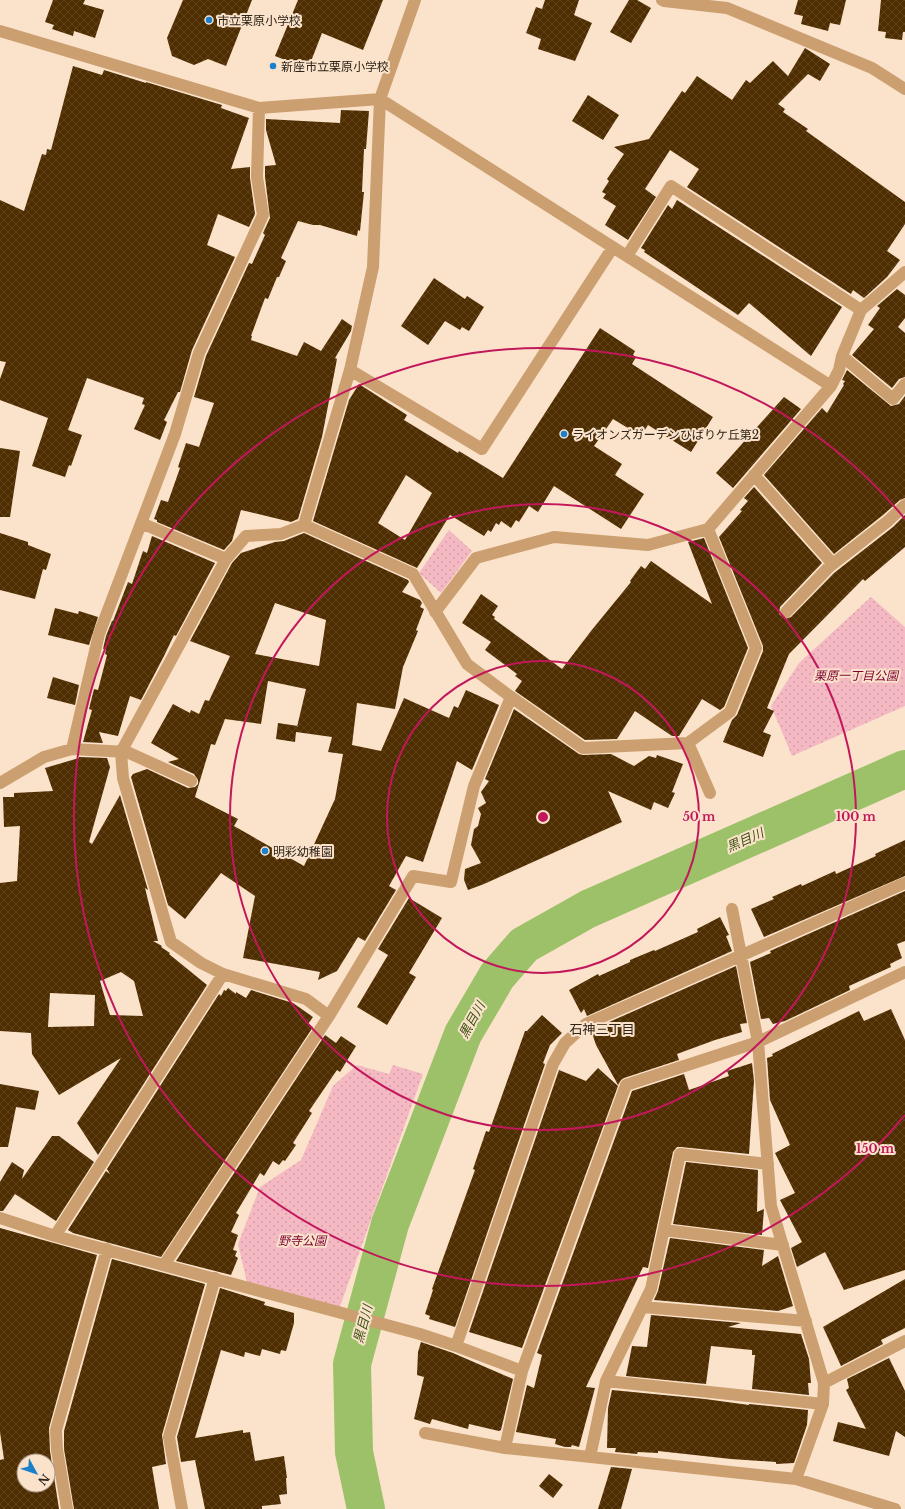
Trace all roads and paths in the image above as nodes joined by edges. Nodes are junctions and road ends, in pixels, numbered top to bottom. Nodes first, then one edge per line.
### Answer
1 (415, 0) edge
2 (662, 0) edge
3 (0, 31) edge
4 (905, 89) edge
5 (380, 99) junction
6 (259, 108) junction
7 (613, 247) junction
8 (627, 256) junction
9 (905, 272) edge
10 (861, 310) junction
11 (842, 356) junction
12 (350, 370) junction
13 (905, 384) edge
14 (831, 386) junction
15 (754, 475) junction
16 (905, 505) edge
17 (141, 523) junction
18 (304, 525) junction
19 (708, 529) junction
20 (226, 559) junction
21 (833, 564) junction
22 (436, 612) junction
23 (786, 612) dead end
24 (511, 697) junction
25 (688, 743) junction
26 (72, 749) junction
27 (121, 752) junction
28 (191, 781) dead end
29 (0, 782) edge
30 (710, 793) dead end
31 (905, 883) edge
32 (732, 909) dead end
33 (741, 956) junction
34 (905, 972) edge
35 (223, 974) junction
36 (329, 1016) junction
37 (758, 1042) junction
38 (768, 1164) junction
39 (0, 1218) edge
40 (664, 1230) junction
41 (55, 1236) junction
42 (783, 1245) junction
43 (107, 1249) junction
44 (164, 1265) junction
45 (215, 1278) junction
46 (643, 1306) junction
47 (806, 1321) junction
48 (905, 1341) edge
49 (456, 1346) junction
50 (522, 1371) junction
51 (606, 1381) junction
52 (824, 1383) junction
53 (822, 1404) junction
54 (425, 1434) dead end
55 (505, 1448) junction
56 (590, 1457) junction
57 (796, 1479) junction
58 (67, 1509) edge
59 (182, 1509) edge
60 (895, 1509) edge

1 - 5 street
2 - 4 street
3 - 6 street
5 - 6 street
5 - 7 street
5 - 12 street
6 - 17 street
7 - 8 street
7 - 12 street
8 - 10 street
8 - 14 street
9 - 10 street
10 - 11 street
11 - 13 street
11 - 14 street
12 - 18 street
14 - 15 street
15 - 19 street
15 - 21 street
16 - 21 street
17 - 20 street
17 - 26 street
18 - 20 street
18 - 22 street
19 - 22 street
19 - 25 street
20 - 27 street
21 - 23 street
22 - 24 street
24 - 25 street
24 - 36 street
25 - 30 street
26 - 27 street
26 - 29 street
27 - 28 street
27 - 35 street
31 - 33 street
32 - 33 street
33 - 37 street
33 - 49 street
34 - 37 street
35 - 36 street
35 - 41 street
36 - 44 street
37 - 38 street
37 - 50 street
38 - 40 street
38 - 42 street
39 - 41 street
40 - 42 street
40 - 46 street
41 - 43 street
42 - 47 street
43 - 44 street
43 - 58 street
44 - 45 street
45 - 49 street
45 - 59 street
46 - 47 street
46 - 51 street
47 - 52 street
48 - 52 street
49 - 50 street
50 - 55 street
51 - 53 street
51 - 56 street
52 - 53 street
53 - 57 street
54 - 55 street
55 - 56 street
56 - 57 street
57 - 60 street

